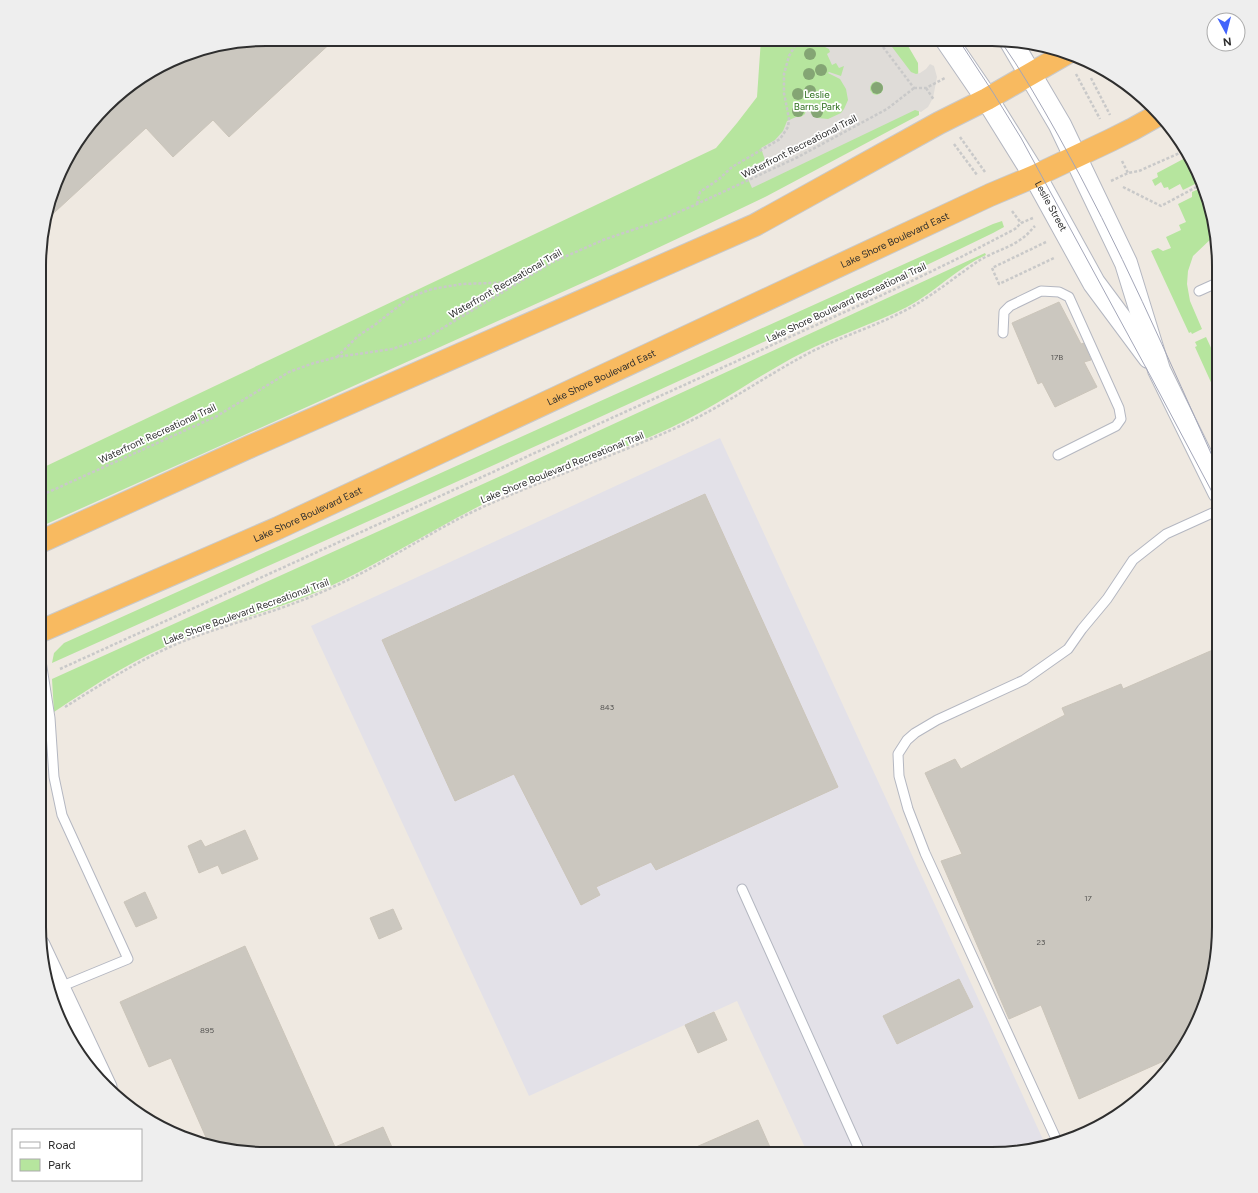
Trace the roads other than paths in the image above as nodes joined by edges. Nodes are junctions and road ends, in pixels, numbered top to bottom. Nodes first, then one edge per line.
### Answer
1 (950, 46) edge
2 (1014, 47) edge
3 (1060, 57) edge
4 (1030, 75) junction
5 (987, 99) junction
6 (1154, 117) edge
7 (1075, 157) junction
8 (1035, 176) junction
9 (1212, 285) edge
10 (1199, 291) dead end
11 (1003, 333) dead end
12 (1159, 370) junction
13 (1058, 455) dead end
14 (1212, 480) edge
15 (1212, 513) edge
16 (46, 539) edge
17 (46, 628) edge
18 (46, 695) edge
19 (742, 889) dead end
20 (49, 964) edge
21 (60, 987) junction
22 (99, 1069) edge
23 (1055, 1137) edge
24 (858, 1147) edge

1 - 5 main road, Leslie Street
2 - 4 main road, Leslie Street
3 - 4 highway
4 - 5 highway
4 - 7 main road, Leslie Street
5 - 8 main road, Leslie Street
5 - 16 highway
6 - 7 highway, Lake Shore Boulevard East
7 - 8 highway, Lake Shore Boulevard East
7 - 12 main road, Leslie Street
8 - 12 main road, Leslie Street
8 - 17 highway, Lake Shore Boulevard East
9 - 10 lane
11 - 13 lane
12 - 14 main road, Leslie Street
15 - 23 lane
18 - 21 lane
19 - 24 lane
20 - 21 street
21 - 22 street

